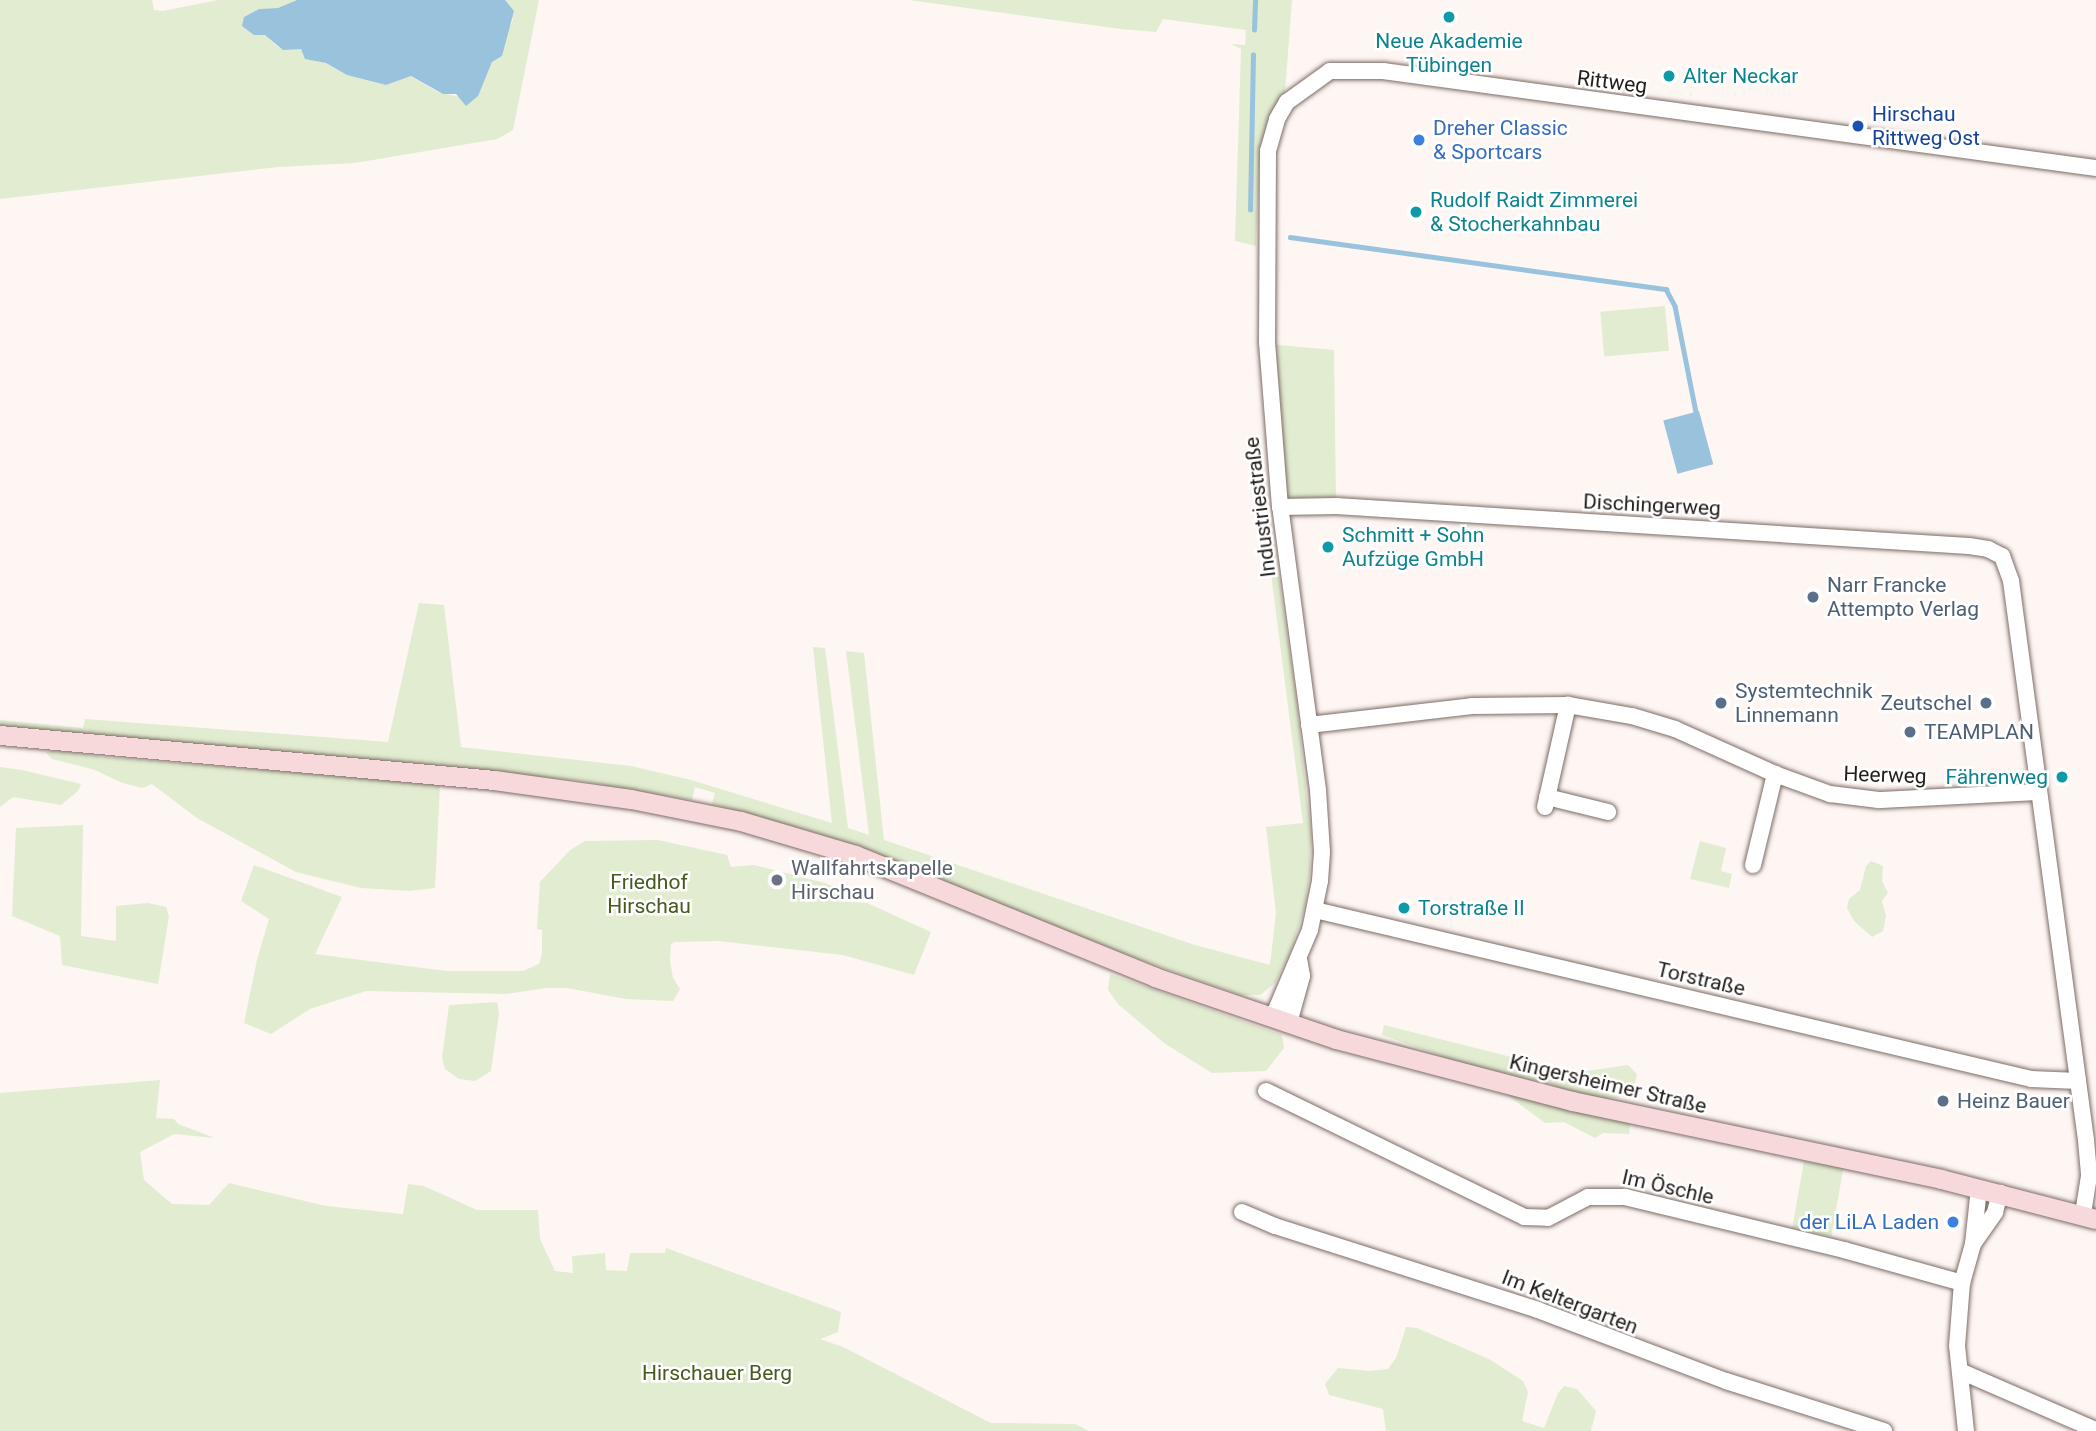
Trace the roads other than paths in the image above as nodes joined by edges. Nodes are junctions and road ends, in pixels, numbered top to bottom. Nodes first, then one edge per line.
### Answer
1 (1330, 71) joint
2 (2096, 168) edge
3 (1280, 507) junction
4 (1568, 705) junction
5 (1309, 725) junction
6 (0, 735) edge
7 (1774, 774) junction
8 (2039, 792) junction
9 (1608, 812) dead end
10 (1753, 865) dead end
11 (1315, 910) junction
12 (1281, 1020) junction
13 (2078, 1081) junction
14 (1266, 1091) dead end
15 (2091, 1138) edge
16 (1979, 1188) junction
17 (2000, 1193) junction
18 (1242, 1212) dead end
19 (2090, 1217) edge
20 (1973, 1244) junction
21 (1962, 1283) junction
22 (1961, 1371) junction
23 (2096, 1430) edge
24 (1884, 1431) edge
25 (1966, 1431) edge

1 - 2 street, Rittweg
1 - 3 street, Industriestraße
3 - 5 street, Industriestraße
3 - 8 street, Dischingerweg
4 - 5 street, Heerweg
4 - 7 street, Heerweg
4 - 9 street
5 - 11 street, Industriestraße
6 - 12 main road, Kingersheimer Straße
7 - 8 street, Heerweg
7 - 10 street
8 - 13 street
11 - 12 street, Industriestraße
11 - 13 street, Torstraße
12 - 16 main road, Kingersheimer Straße
13 - 15 street
14 - 21 street, Im Öschle
15 - 19 street
16 - 17 main road, Kingersheimer Straße
16 - 20 street
17 - 19 main road, Kingersheimer Straße
17 - 20 street
18 - 24 street, Im Keltergarten
20 - 21 street
21 - 22 street
22 - 23 street
22 - 25 street

